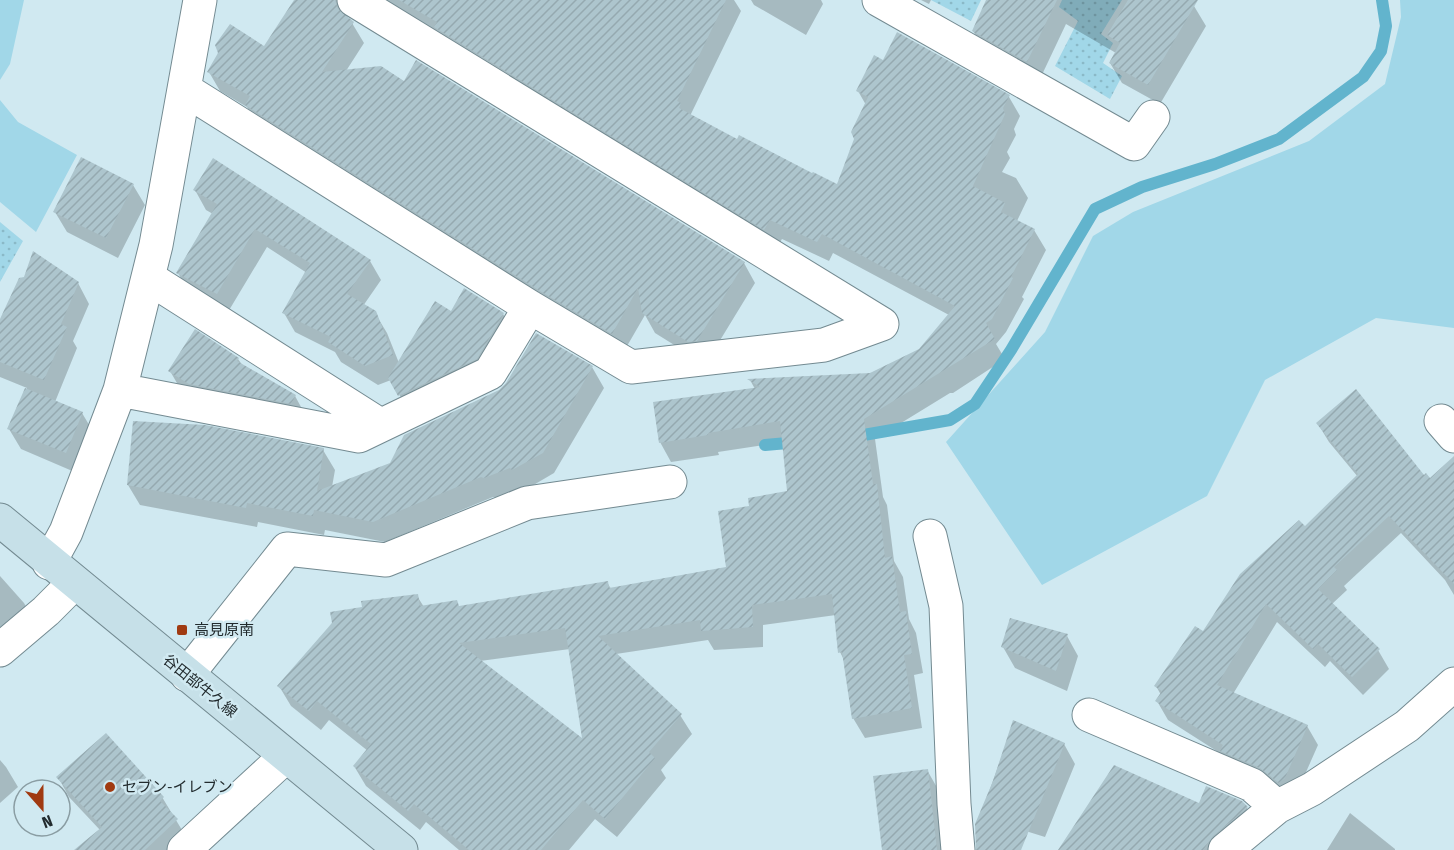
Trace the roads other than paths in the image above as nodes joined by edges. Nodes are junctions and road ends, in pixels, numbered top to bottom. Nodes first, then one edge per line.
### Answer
1 (200, 0) edge
2 (354, 0) edge
3 (879, 0) edge
4 (184, 89) junction
5 (1153, 117) dead end
6 (149, 278) junction
7 (530, 306) junction
8 (120, 390) junction
9 (380, 425) junction
10 (670, 482) dead end
11 (0, 520) edge
12 (930, 536) dead end
13 (62, 573) junction
14 (0, 650) edge
15 (187, 675) junction
16 (1454, 684) edge
17 (1089, 715) dead end
18 (286, 756) junction
19 (1277, 807) junction
20 (183, 850) edge
21 (401, 850) edge
22 (958, 850) edge
23 (1226, 850) edge

1 - 4 street
2 - 7 street
3 - 5 street
4 - 6 street
4 - 7 street
6 - 8 street
6 - 9 street
7 - 9 street
8 - 9 street
8 - 13 street
10 - 15 street
11 - 13 main road, 谷田部牛久線
12 - 22 street
13 - 14 street
13 - 15 main road, 谷田部牛久線
15 - 18 main road, 谷田部牛久線
16 - 19 street
17 - 19 street
18 - 20 street
18 - 21 main road, 谷田部牛久線
19 - 23 street

